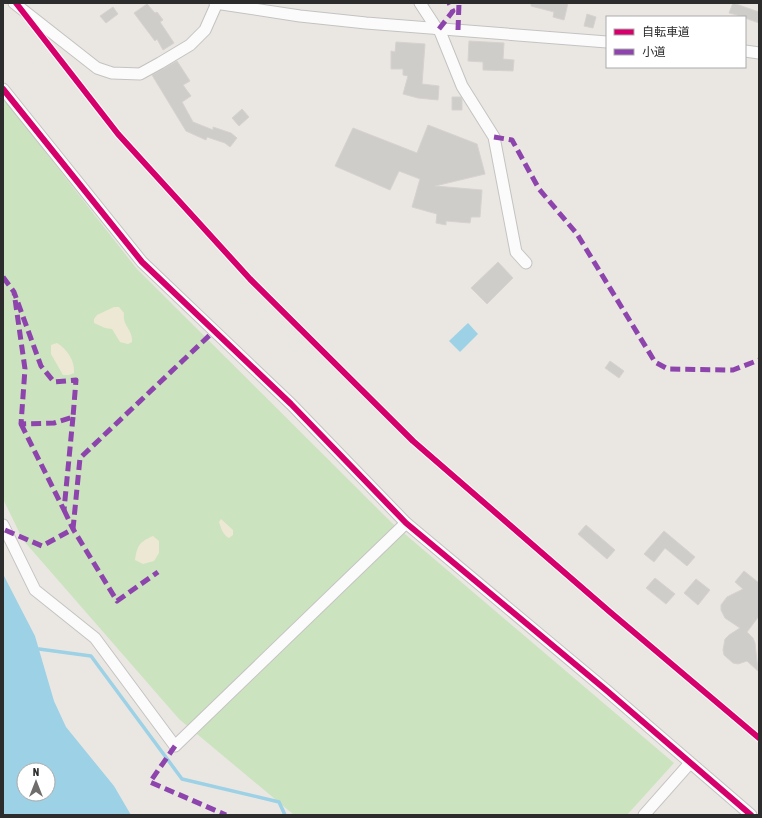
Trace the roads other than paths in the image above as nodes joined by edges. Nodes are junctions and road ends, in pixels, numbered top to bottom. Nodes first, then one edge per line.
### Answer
1 (14, 3) edge
2 (216, 3) edge
3 (420, 3) edge
4 (438, 29) junction
5 (606, 42) edge
6 (746, 51) edge
7 (759, 53) edge
8 (3, 89) edge
9 (526, 263) dead end
10 (406, 523) junction
11 (3, 525) edge
12 (690, 763) junction
13 (644, 815) edge
14 (751, 815) edge

1 - 2 street
2 - 4 street
3 - 4 street
4 - 5 street
4 - 9 street
6 - 7 street
8 - 10 street
10 - 11 street
10 - 12 street
12 - 13 street
12 - 14 street

